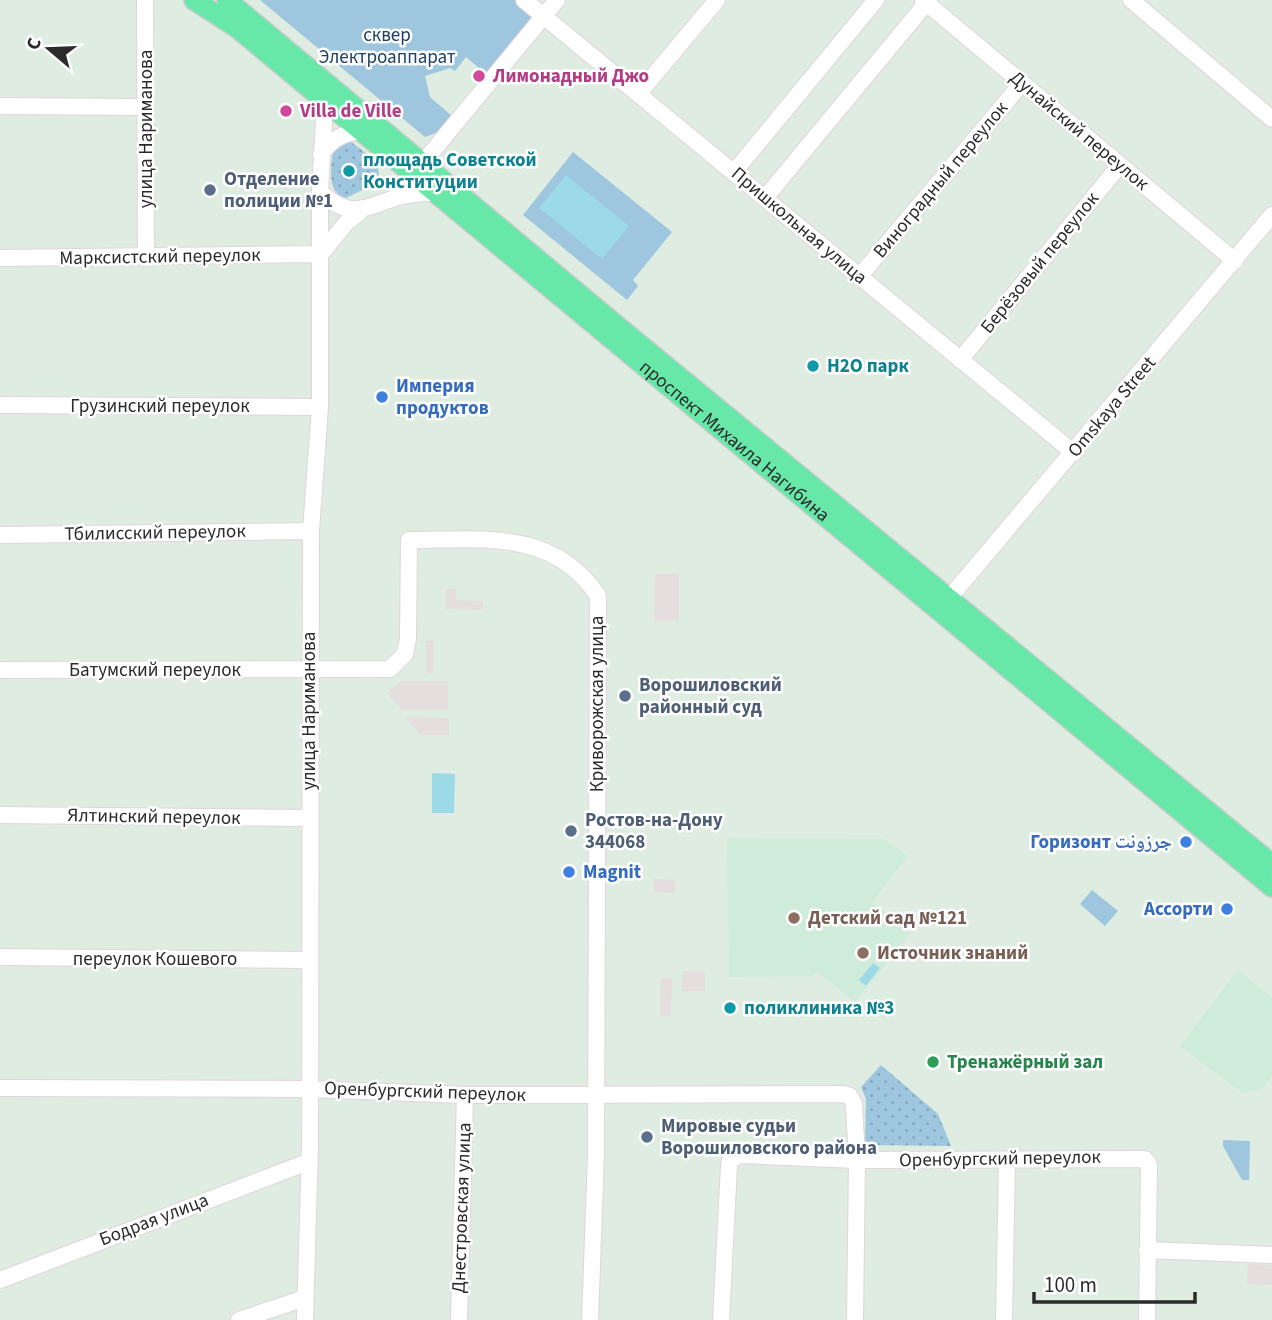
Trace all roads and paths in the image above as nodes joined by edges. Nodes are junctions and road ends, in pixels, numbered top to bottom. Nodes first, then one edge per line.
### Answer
1 (145, 0) edge
2 (194, 0) edge
3 (227, 0) edge
4 (524, 0) edge
5 (556, 0) edge
6 (717, 0) edge
7 (876, 0) edge
8 (1131, 0) edge
9 (926, 1) edge
10 (544, 16) junction
11 (1022, 83) junction
12 (639, 93) junction
13 (325, 101) junction
14 (0, 106) edge
15 (146, 107) junction
16 (1272, 119) edge
17 (360, 132) junction
18 (395, 140) junction
19 (321, 154) junction
20 (1120, 165) junction
21 (413, 169) junction
22 (733, 172) junction
23 (320, 192) junction
24 (433, 193) junction
25 (394, 198) junction
26 (765, 198) junction
27 (360, 212) junction
28 (1272, 215) edge
29 (321, 254) junction
30 (0, 258) edge
31 (146, 258) junction
32 (1235, 261) junction
33 (859, 277) junction
34 (960, 360) junction
35 (0, 405) edge
36 (320, 407) junction
37 (1074, 453) junction
38 (311, 531) junction
39 (0, 535) edge
40 (950, 597) junction
41 (0, 670) edge
42 (310, 670) junction
43 (0, 815) edge
44 (308, 818) junction
45 (1272, 864) edge
46 (1272, 887) edge
47 (0, 957) edge
48 (309, 960) junction
49 (0, 1088) edge
50 (310, 1089) junction
51 (465, 1095) junction
52 (594, 1095) junction
53 (857, 1160) junction
54 (1007, 1160) junction
55 (308, 1162) junction
56 (1147, 1250) junction
57 (1272, 1255) edge
58 (0, 1280) edge
59 (305, 1298) junction
60 (240, 1320) edge
61 (305, 1320) edge
62 (459, 1320) edge
63 (590, 1320) edge
64 (721, 1320) edge
65 (855, 1320) edge
66 (1004, 1320) edge
67 (1147, 1320) edge

1 - 15 street, улица Нариманова
2 - 13 main road, проспект Михаила Нагибина
3 - 18 main road, проспект Михаила Нагибина
4 - 10 street, Пришкольная улица
5 - 10 street
6 - 12 street
7 - 22 street
8 - 16 street
9 - 11 street, Дунайский переулок
9 - 26 street
10 - 12 street, Пришкольная улица
10 - 21 street
11 - 20 street, Дунайский переулок
11 - 33 street, Виноградный переулок
12 - 22 street, Пришкольная улица
13 - 17 main road, проспект Михаила Нагибина
13 - 19 street, улица Нариманова
14 - 15 street
15 - 31 street, улица Нариманова
17 - 18 street
17 - 19 street
17 - 21 main road, проспект Михаила Нагибина
18 - 21 main road, проспект Михаила Нагибина
19 - 23 street, улица Нариманова
20 - 32 street, Дунайский переулок
20 - 34 street, Берёзовый переулок
21 - 24 main road, проспект Михаила Нагибина
21 - 25 street
21 - 40 main road, проспект Михаила Нагибина
22 - 26 street, Пришкольная улица
23 - 27 street
23 - 29 street, улица Нариманова
24 - 25 street
24 - 46 main road, проспект Михаила Нагибина
25 - 27 street
26 - 33 street, Пришкольная улица
27 - 29 street
28 - 32 street, Omskaya Street
29 - 31 street, Марксистский переулок
29 - 36 street, улица Нариманова
30 - 31 street, Марксистский переулок
32 - 37 street, Omskaya Street
33 - 34 street, Пришкольная улица
34 - 37 street, Пришкольная улица
35 - 36 street, Грузинский переулок
36 - 38 street, улица Нариманова
37 - 40 street, Omskaya Street
38 - 39 street, Тбилисский переулок
38 - 42 street, улица Нариманова
40 - 45 main road, проспект Михаила Нагибина
41 - 42 street, Батумский переулок
42 - 44 street, улица Нариманова
42 - 52 street, Криворожская улица
43 - 44 street, Ялтинский переулок
44 - 48 street, улица Нариманова
47 - 48 street, переулок Кошевого
48 - 50 street, улица Нариманова
49 - 50 street, Оренбургский переулок
50 - 51 street, Оренбургский переулок
50 - 55 street, улица Нариманова
51 - 52 street, Оренбургский переулок
51 - 62 street, Днестровская улица
52 - 53 street, Оренбургский переулок
52 - 63 street, Криворожская улица
53 - 54 street, Оренбургский переулок
53 - 64 street, Оренбургский переулок
53 - 65 street
54 - 56 street, Оренбургский переулок
54 - 66 street
55 - 58 street, Бодрая улица
55 - 59 street, улица Нариманова
56 - 57 street
56 - 67 street
59 - 60 street
59 - 61 street, улица Нариманова

